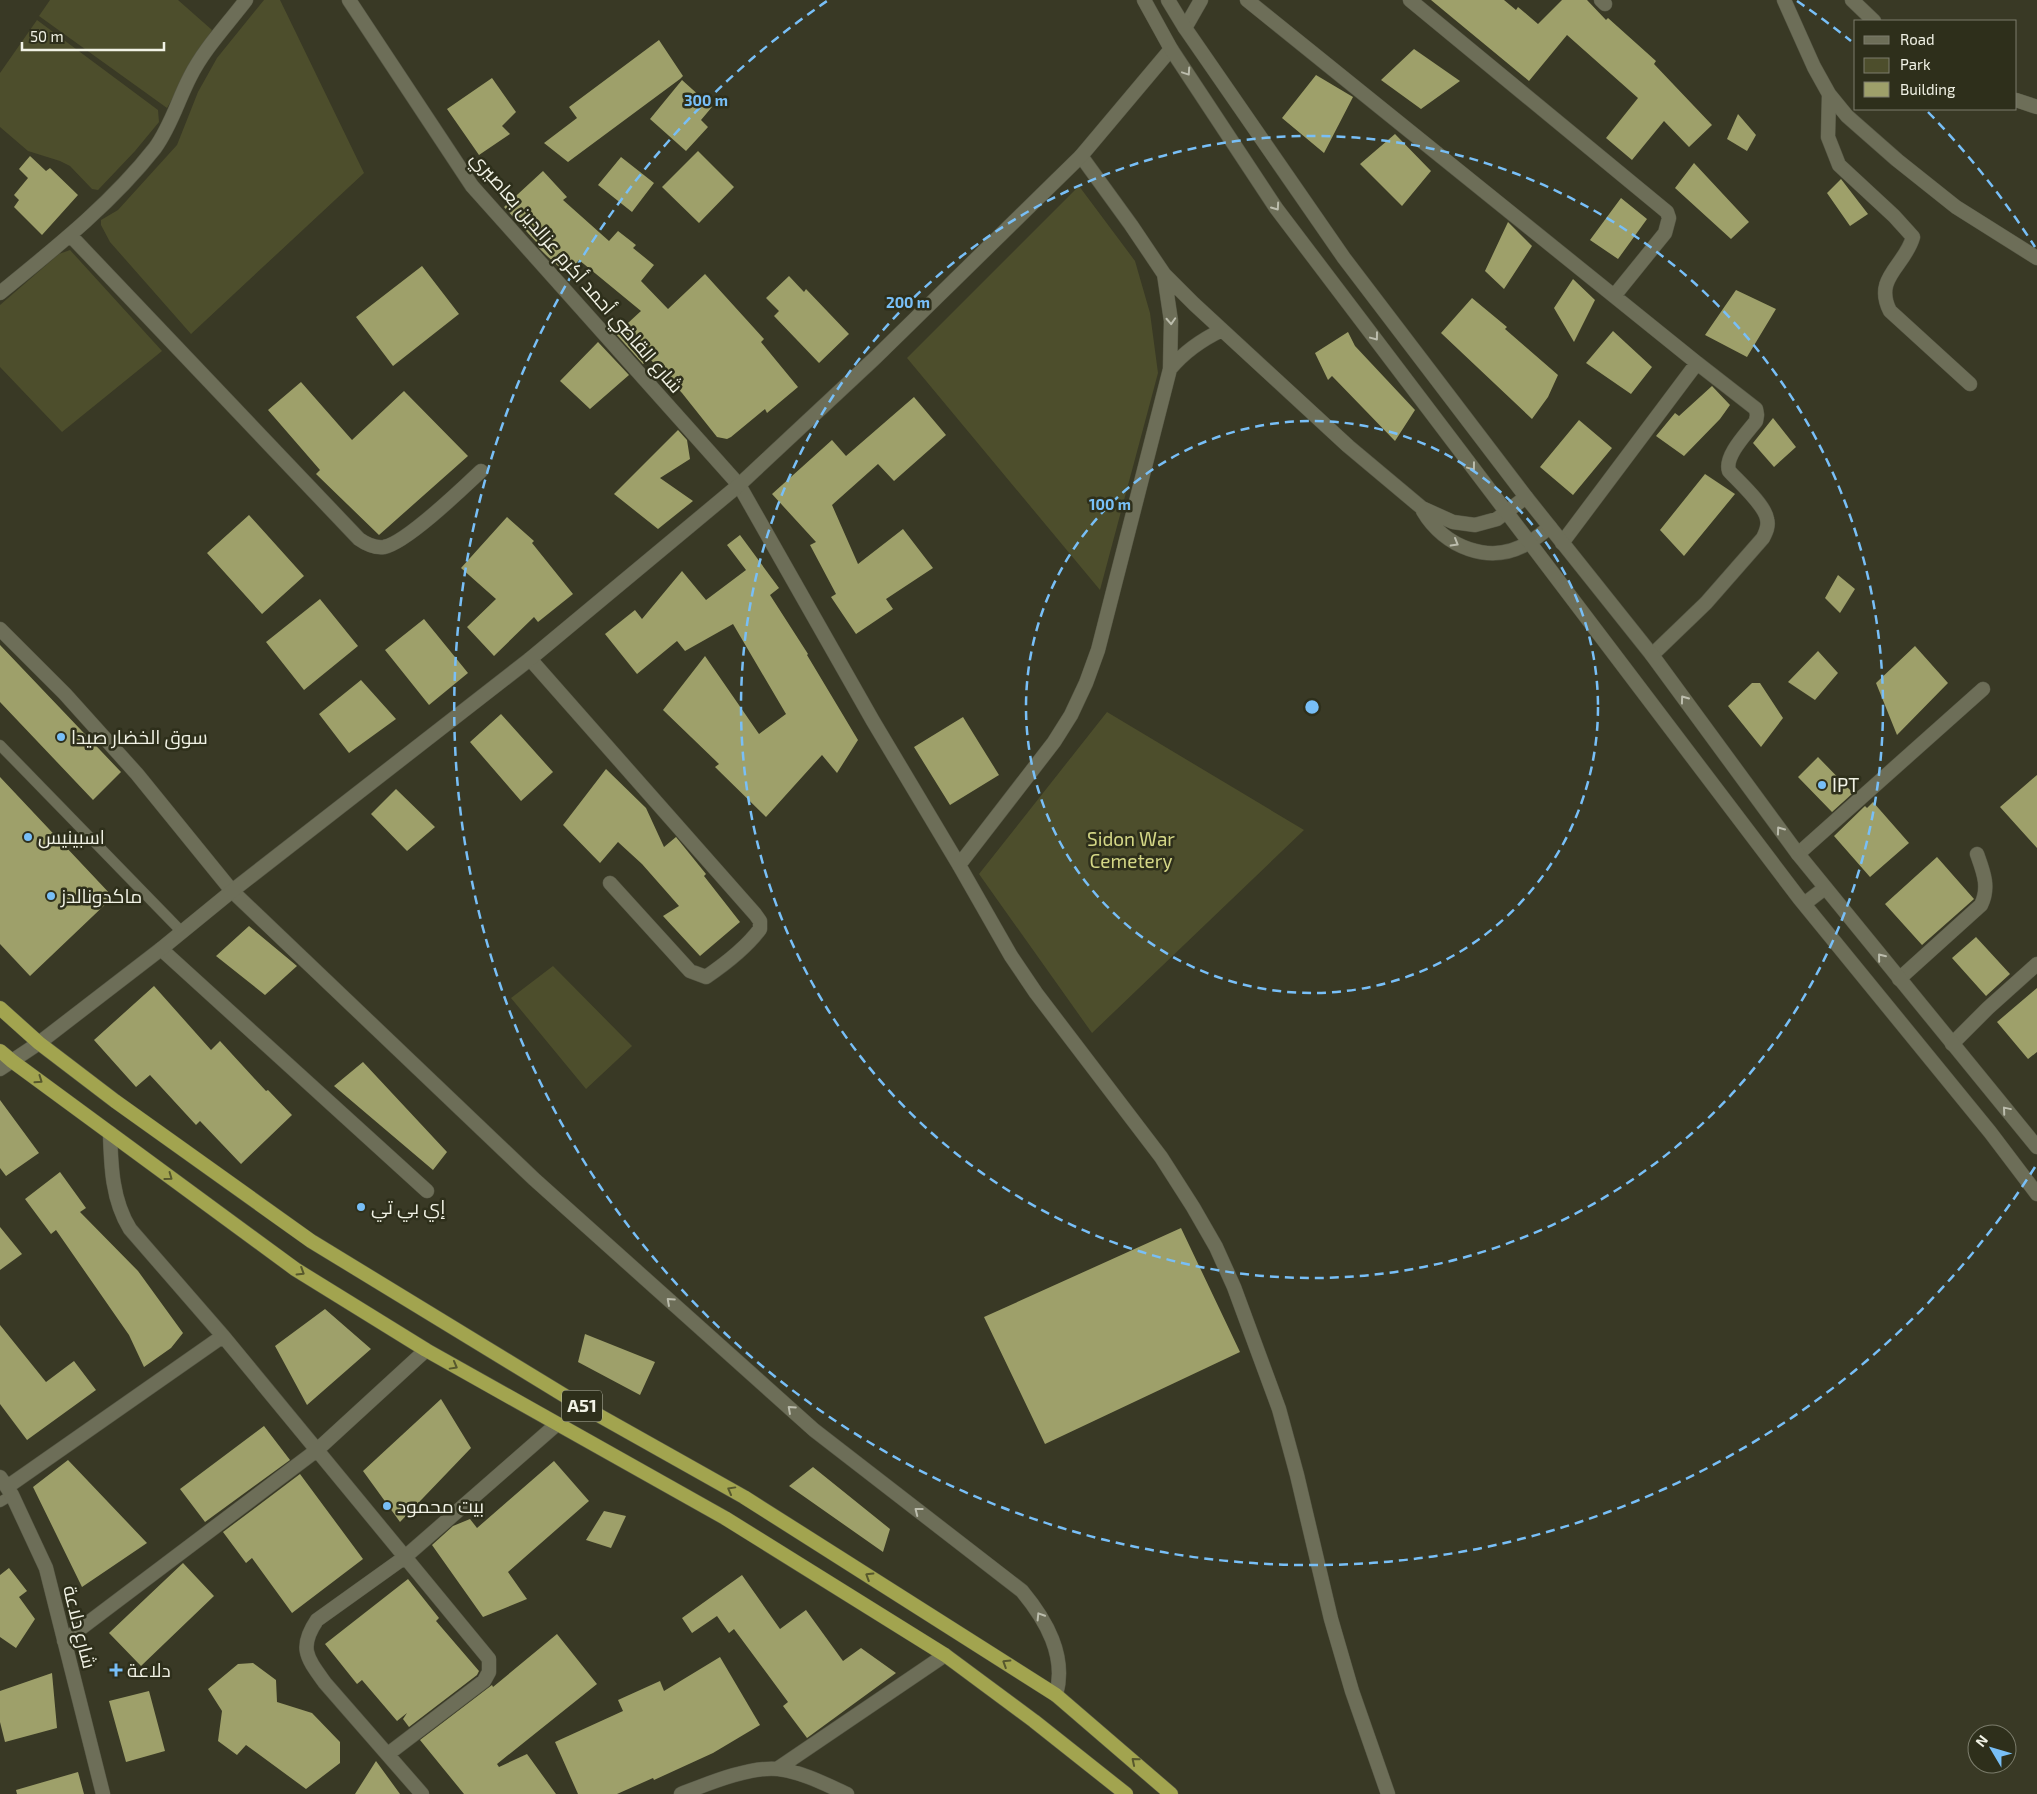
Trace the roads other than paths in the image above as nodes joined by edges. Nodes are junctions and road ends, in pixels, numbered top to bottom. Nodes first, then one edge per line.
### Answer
1 (246, 0) edge
2 (349, 0) edge
3 (1144, 0) edge
4 (1168, 0) edge
5 (1201, 0) edge
6 (1247, 0) edge
7 (1410, 0) edge
8 (1784, 0) edge
9 (1852, 0) edge
10 (1873, 20) edge
11 (1185, 28) junction
12 (1171, 49) junction
13 (1829, 94) junction
14 (2017, 100) edge
15 (2037, 107) edge
16 (1081, 156) junction
17 (70, 235) junction
18 (2037, 258) edge
19 (1164, 274) junction
20 (0, 293) edge
21 (1614, 296) junction
22 (1222, 330) junction
23 (1696, 363) junction
24 (1170, 369) junction
25 (1970, 384) dead end
26 (481, 471) dead end
27 (740, 485) junction
28 (1526, 497) junction
29 (1422, 508) junction
30 (1506, 512) junction
31 (1550, 527) junction
32 (1562, 542) junction
33 (1529, 543) junction
34 (0, 629) edge
35 (1652, 655) junction
36 (530, 659) junction
37 (1983, 689) dead end
38 (0, 744) edge
39 (1798, 854) junction
40 (1977, 854) dead end
41 (960, 865) junction
42 (610, 883) dead end
43 (1825, 888) junction
44 (232, 891) junction
45 (1804, 904) junction
46 (181, 931) junction
47 (161, 949) junction
48 (2037, 964) edge
49 (1899, 979) junction
50 (0, 1008) edge
51 (39, 1043) junction
52 (1952, 1044) junction
53 (0, 1051) edge
54 (6, 1065) edge
55 (110, 1133) junction
56 (2037, 1147) edge
57 (427, 1191) dead end
58 (2036, 1192) edge
59 (223, 1336) junction
60 (426, 1350) junction
61 (557, 1424) junction
62 (317, 1450) junction
63 (5, 1490) edge
64 (404, 1557) junction
65 (64, 1641) junction
66 (945, 1655) junction
67 (1056, 1695) junction
68 (388, 1754) junction
69 (777, 1769) junction
70 (103, 1794) edge
71 (422, 1794) edge
72 (681, 1794) edge
73 (847, 1794) edge
74 (1126, 1794) edge
75 (1171, 1794) edge
76 (1388, 1794) edge

1 - 17 street
2 - 27 street, شارع القاضي أحمد أكرم عزالدين بعاصيري
3 - 12 street
4 - 11 street
5 - 11 street
6 - 21 street
7 - 21 street
8 - 13 street
9 - 10 street
11 - 28 street
12 - 16 street
12 -> 30 street
13 - 18 street
13 - 25 street
14 - 15 street
16 - 19 street
16 - 27 street
17 - 20 street
17 - 26 street
19 - 22 street
19 -> 24 street
21 - 23 street
22 - 24 street
22 - 29 street
23 - 32 street
23 - 35 street
24 - 41 street
27 - 36 street
27 - 41 street, شارع القاضي أحمد أكرم عزالدين بعاصيري
28 - 30 street
28 - 31 street
29 - 30 street
29 -> 33 street
30 - 33 street
31 - 32 street
31 - 33 street
32 - 35 street
33 - 45 street
34 - 44 street
39 -> 35 street
36 - 42 street
36 - 44 street
37 - 39 street
38 - 46 lane
39 - 43 street
40 - 49 street
41 - 76 street, شارع القاضي أحمد أكرم عزالدين بعاصيري
43 - 45 street
49 -> 43 street
44 - 46 street
67 -> 44 street
45 - 58 street
46 - 47 street
47 - 51 street
47 - 57 street
48 - 52 street
49 - 52 street
50 - 51 highway, A51
51 - 54 street
67 -> 51 highway, A51
56 -> 52 street
53 - 54 highway, A51
54 -> 55 highway, A51
55 - 59 street
55 -> 60 highway, A51
59 - 62 street
59 - 63 street
60 -> 61 highway, A51
60 - 62 street
61 - 64 street
61 - 66 highway, A51
62 - 64 street
62 - 65 street
63 - 65 street, شارع دلاعة
64 - 68 street
64 - 68 street
65 - 70 street, شارع دلاعة
66 - 69 street
66 - 74 highway, A51
75 -> 67 highway, A51
68 - 71 street
69 - 72 street
69 - 73 street

